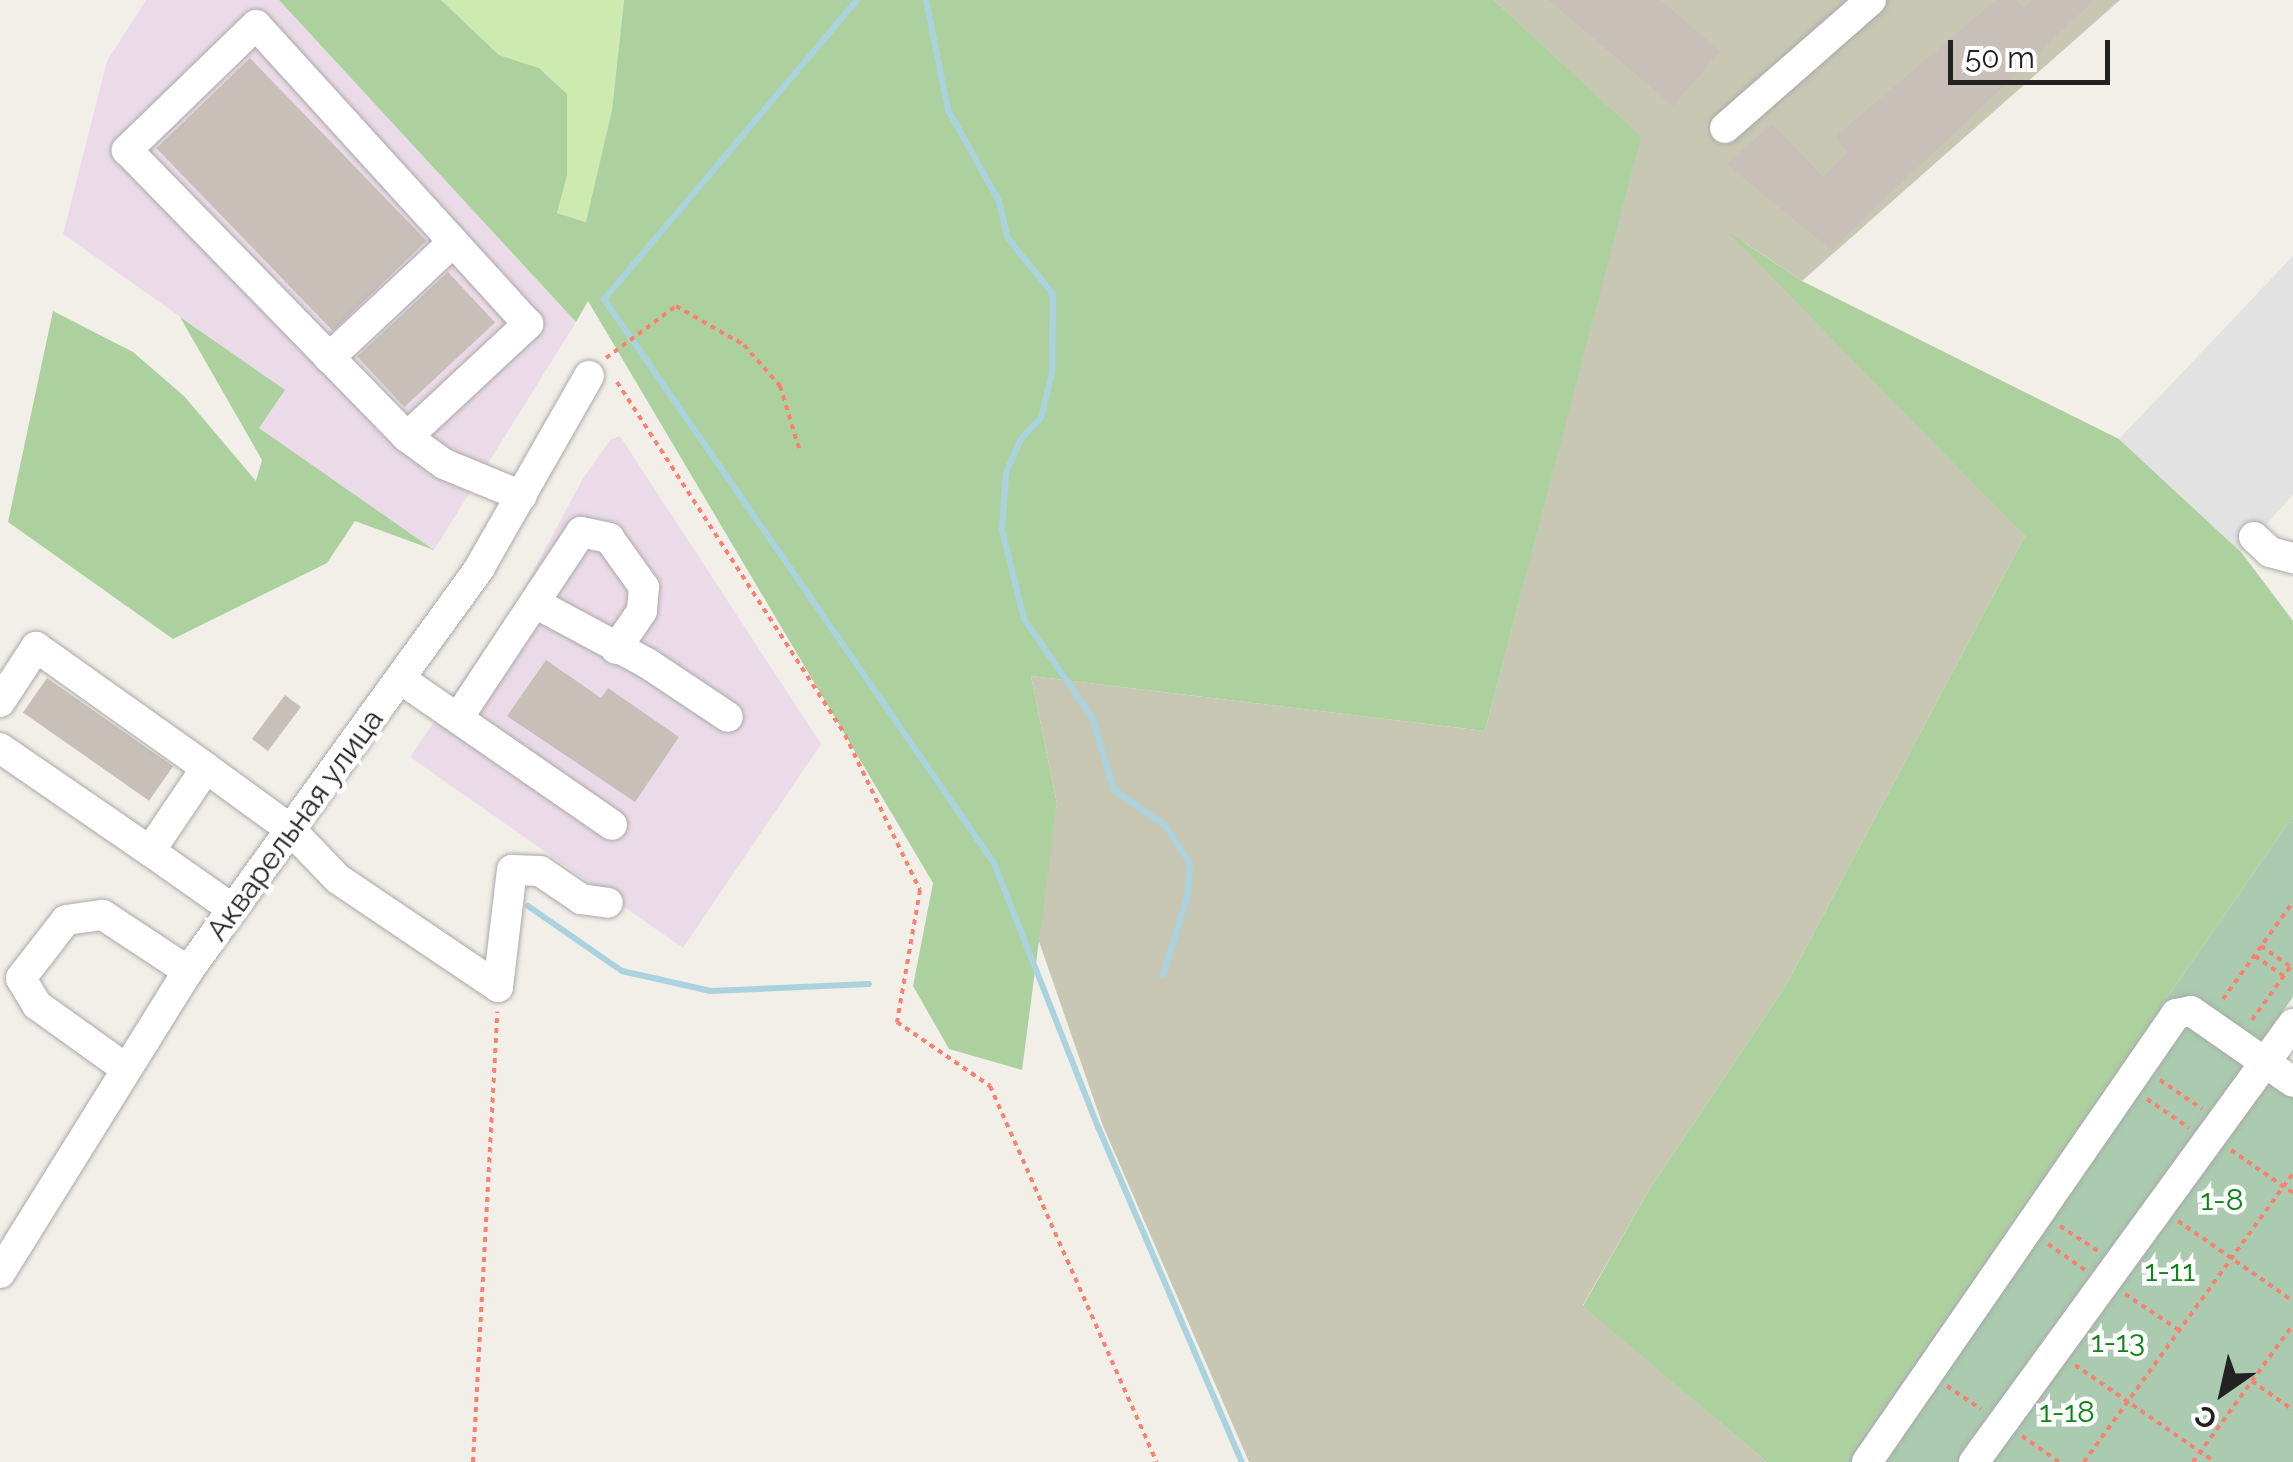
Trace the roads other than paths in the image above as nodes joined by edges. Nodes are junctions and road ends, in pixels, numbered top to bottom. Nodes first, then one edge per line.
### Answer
1 (1871, 0) edge
2 (1725, 128) dead end
3 (453, 242) junction
4 (330, 358) junction
5 (603, 379) road end
6 (406, 437) junction
7 (522, 496) junction
8 (2254, 538) dead end
9 (2293, 558) edge
10 (535, 604) junction
11 (616, 649) junction
12 (402, 680) junction
13 (0, 702) edge
14 (458, 718) junction
15 (728, 718) dead end
16 (0, 748) edge
17 (206, 768) junction
18 (612, 825) dead end
19 (290, 829) junction
20 (150, 851) junction
21 (608, 903) dead end
22 (231, 908) junction
23 (188, 971) junction
24 (2293, 1024) edge
25 (2265, 1062) junction
26 (125, 1068) junction
27 (2293, 1082) edge
28 (0, 1273) edge
29 (1866, 1462) edge
30 (1974, 1462) edge

1 - 2 street
3 - 4 street
3 - 4 street
3 - 6 street
4 - 6 street
5 - 7 street, Акварельная улица
6 - 7 street
7 - 12 street, Акварельная улица
8 - 9 street
10 - 11 street
10 - 11 street
10 - 14 street
11 - 15 street
12 - 14 street
12 - 19 street, Акварельная улица
13 - 17 street
14 - 18 street
16 - 20 street
17 - 19 street
17 - 20 street
19 - 21 street
19 - 22 street, Акварельная улица
20 - 22 street
22 - 23 street, Акварельная улица
23 - 26 street, Акварельная улица
23 - 26 street
24 - 25 street
25 - 27 street
25 - 29 street
25 - 30 street
26 - 28 street, Акварельная улица

